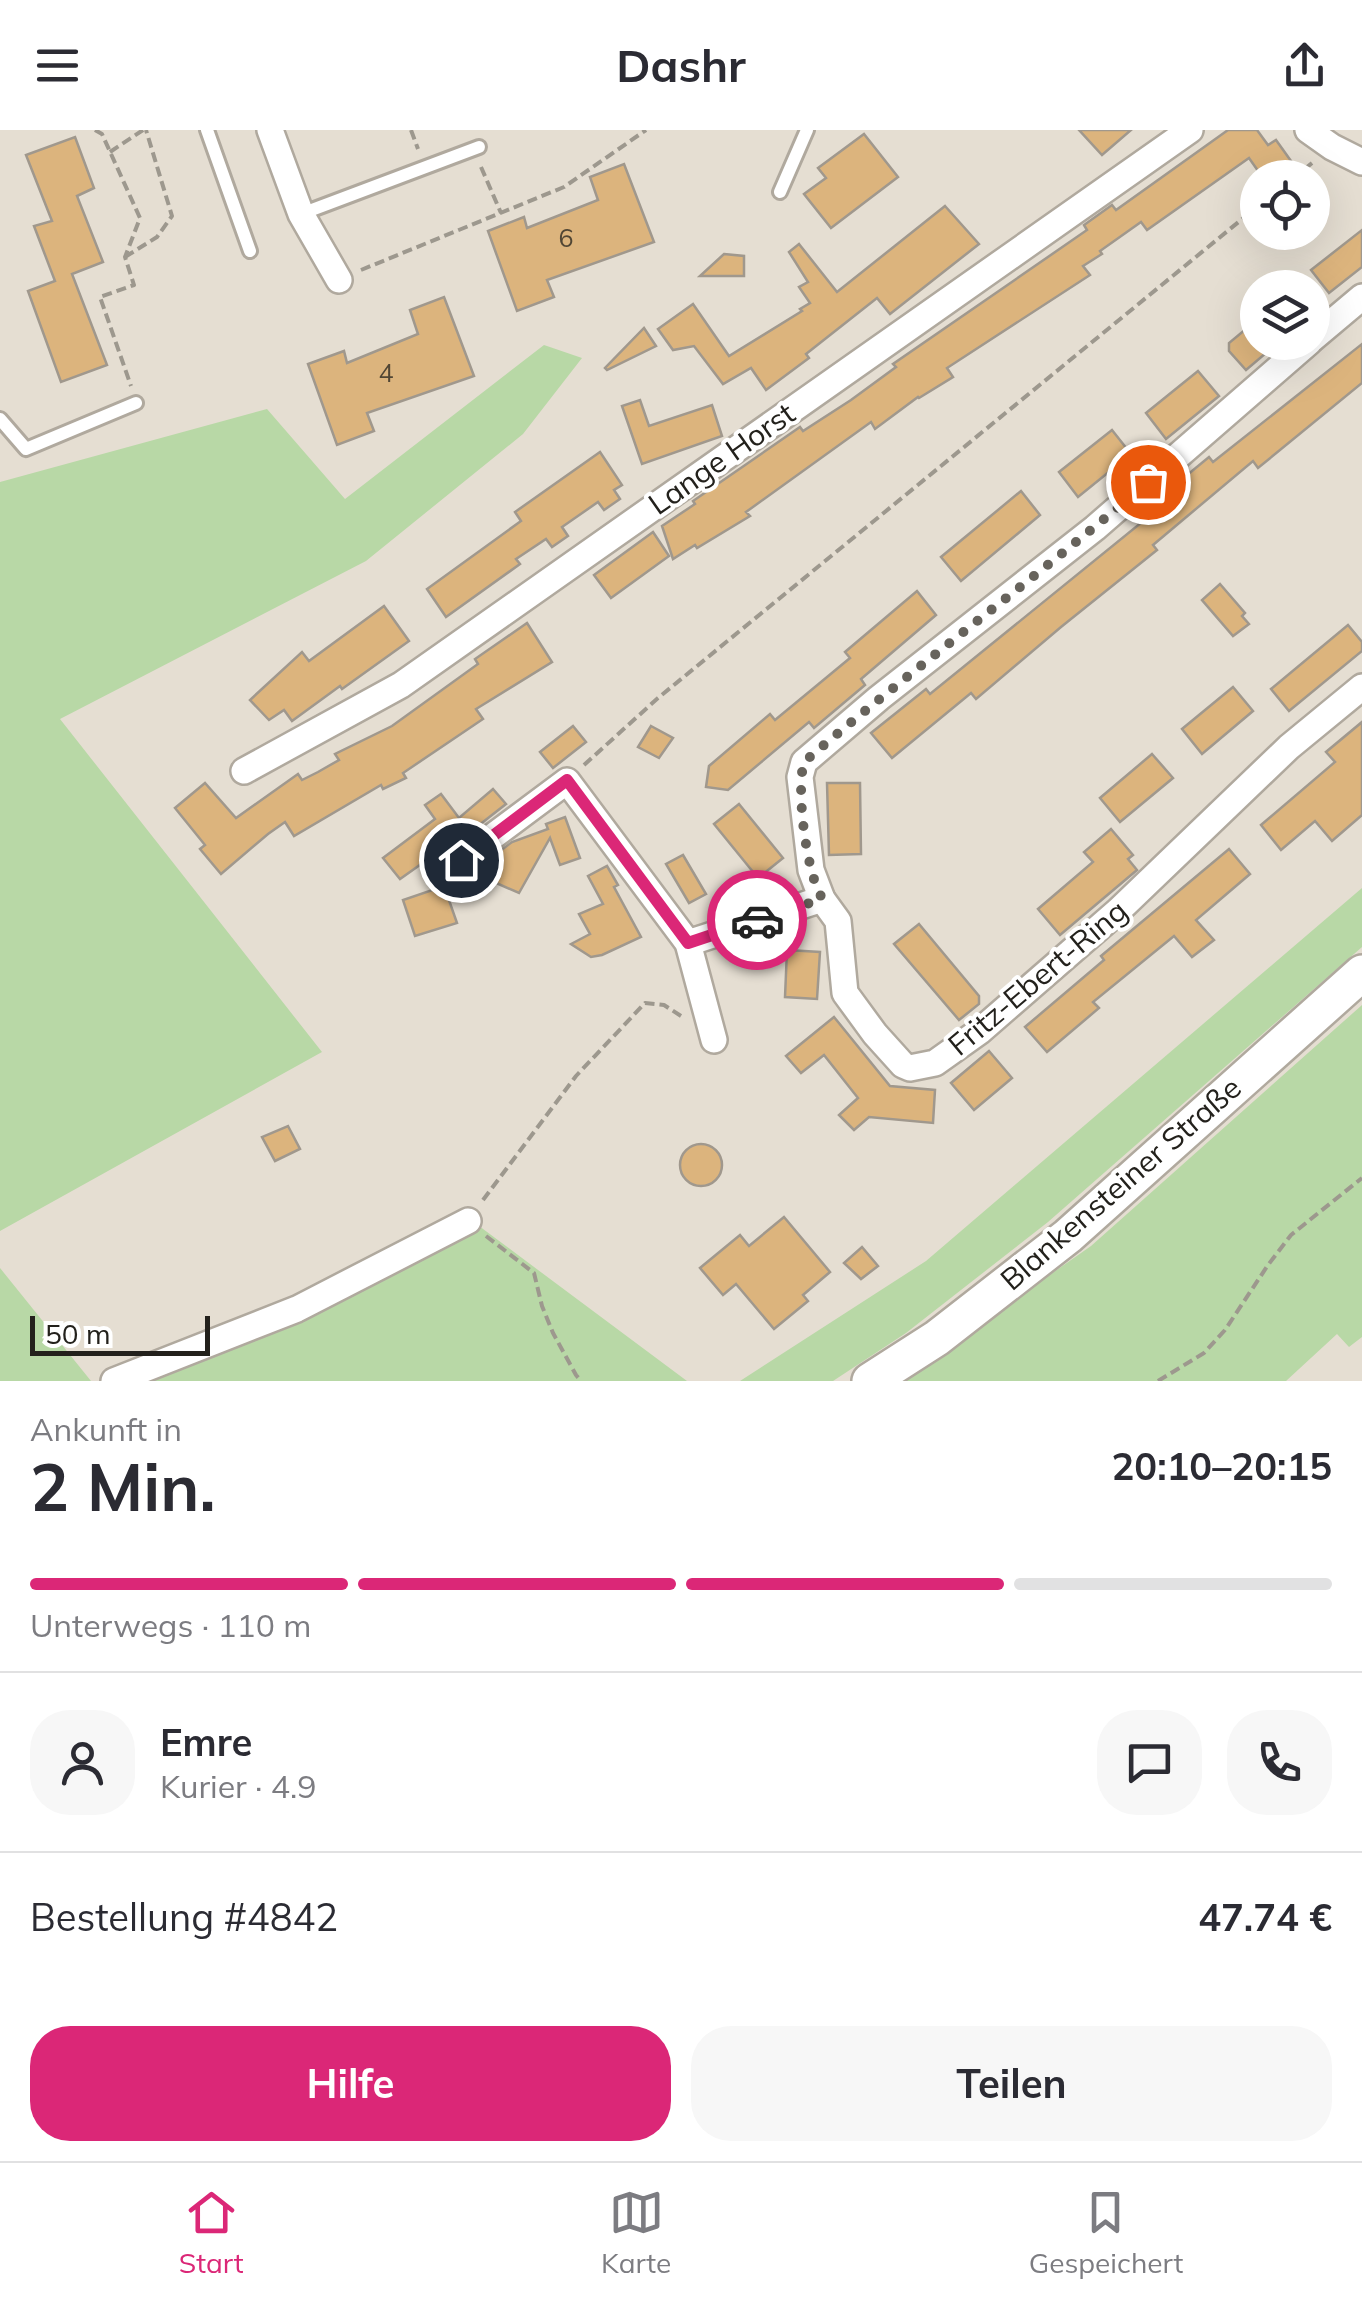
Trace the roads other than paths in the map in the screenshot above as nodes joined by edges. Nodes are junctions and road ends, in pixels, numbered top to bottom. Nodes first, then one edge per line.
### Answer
1 (207, 130) edge
2 (270, 130) edge
3 (807, 130) edge
4 (1190, 130) edge
5 (1308, 130) edge
6 (476, 148) road end
7 (1362, 162) edge
8 (780, 192) dead end
9 (301, 214) junction
10 (250, 251) dead end
11 (338, 280) road end
12 (1362, 296) edge
13 (1330, 324) edge
14 (1289, 360) edge
15 (136, 402) road end
16 (0, 419) edge
17 (1362, 688) edge
18 (244, 771) dead end
19 (461, 860) dead end
20 (822, 899) junction
21 (688, 943) junction
22 (1362, 973) edge
23 (714, 1040) dead end
24 (468, 1222) road end
25 (114, 1381) edge
26 (870, 1381) edge

1 - 10 lane
2 - 9 street
3 - 8 lane
4 - 18 street, Lange Horst
5 - 7 street
6 - 9 lane
9 - 11 street
12 - 13 street, Fritz-Ebert-Ring
14 - 20 street, Fritz-Ebert-Ring
15 - 16 lane
17 - 20 street, Fritz-Ebert-Ring
19 - 21 street
20 - 21 street
21 - 23 street
22 - 26 main road, Blankensteiner Straße
24 - 25 street

